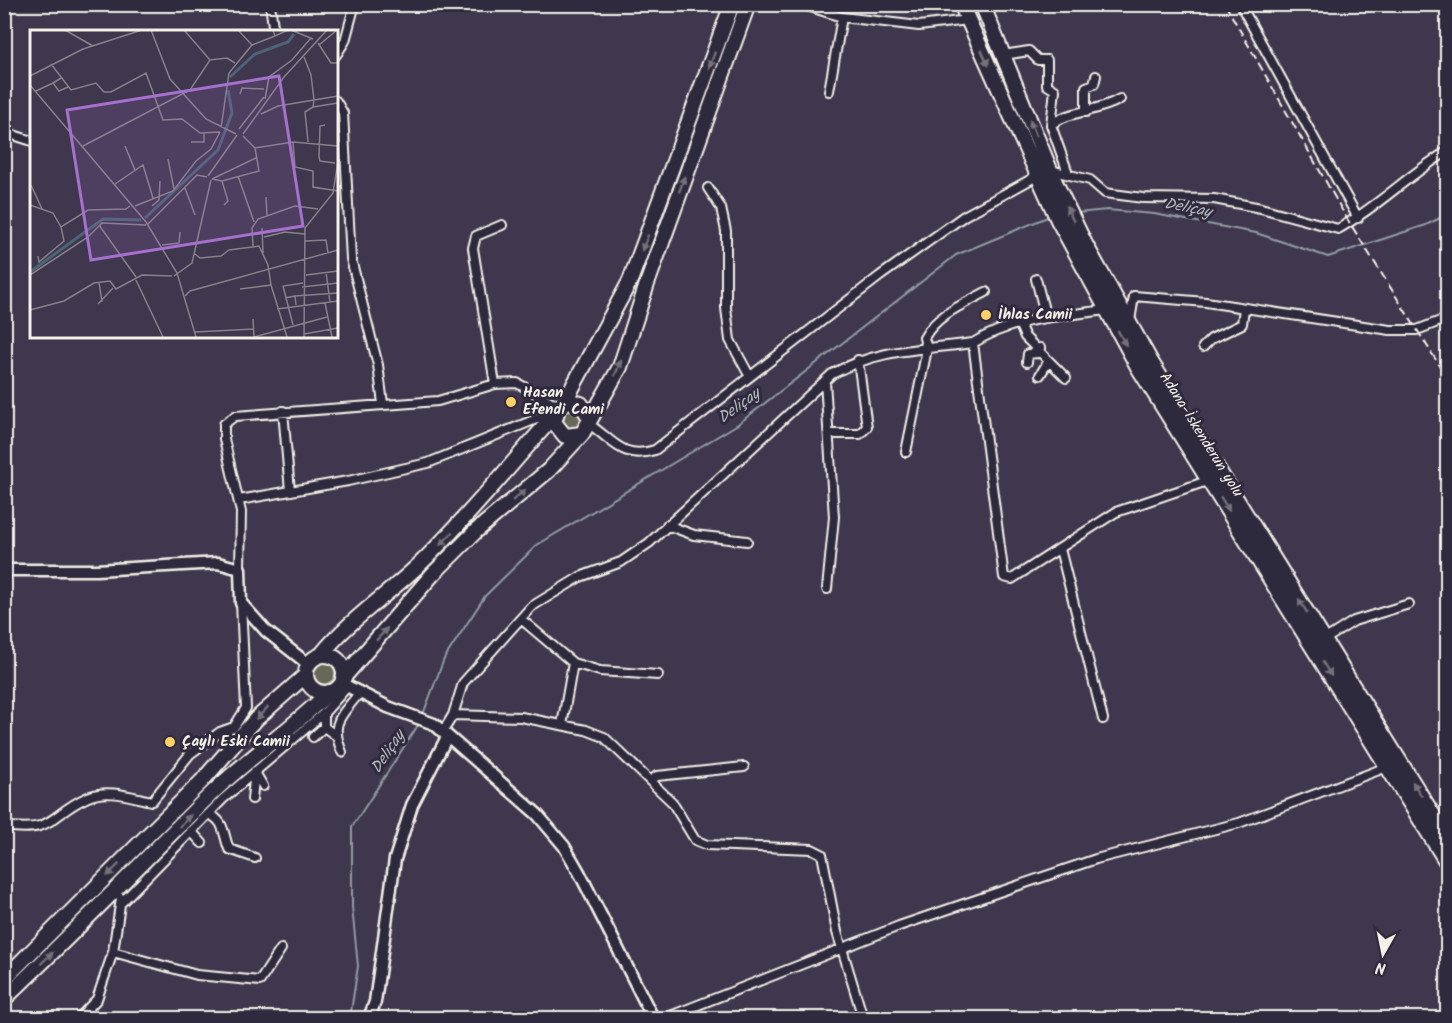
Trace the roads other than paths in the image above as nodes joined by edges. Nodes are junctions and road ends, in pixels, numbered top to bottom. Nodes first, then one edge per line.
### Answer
1 (270, 4) edge
2 (355, 4) edge
3 (732, 4) edge
4 (748, 4) edge
5 (801, 4) edge
6 (961, 4) edge
7 (982, 4) edge
8 (1240, 4) edge
9 (842, 17) junction
10 (968, 20) junction
11 (273, 26) dead end
12 (338, 52) edge
13 (1003, 55) junction
14 (1096, 76) dead end
15 (829, 91) dead end
16 (1120, 99) dead end
17 (338, 104) edge
18 (1086, 112) junction
19 (1052, 125) junction
20 (4, 132) edge
21 (30, 140) edge
22 (1448, 151) edge
23 (1068, 173) junction
24 (1037, 176) junction
25 (1049, 180) junction
26 (708, 188) dead end
27 (1358, 218) junction
28 (502, 225) dead end
29 (1079, 247) junction
30 (1036, 279) dead end
31 (986, 292) dead end
32 (1244, 308) junction
33 (1107, 310) junction
34 (1046, 318) junction
35 (1448, 318) edge
36 (1024, 321) junction
37 (1130, 323) junction
38 (974, 344) junction
39 (1203, 347) dead end
40 (1040, 348) junction
41 (927, 350) junction
42 (858, 360) junction
43 (1027, 362) dead end
44 (1048, 362) junction
45 (749, 375) junction
46 (1040, 375) dead end
47 (1066, 378) dead end
48 (825, 381) junction
49 (495, 384) junction
50 (383, 404) junction
51 (558, 409) junction
52 (284, 411) junction
53 (587, 425) junction
54 (830, 434) junction
55 (906, 452) dead end
56 (1210, 480) junction
57 (290, 491) junction
58 (239, 500) junction
59 (668, 525) junction
60 (747, 541) dead end
61 (1060, 549) junction
62 (240, 569) junction
63 (4, 570) edge
64 (827, 589) dead end
65 (242, 603) junction
66 (1409, 604) dead end
67 (521, 619) junction
68 (1324, 640) junction
69 (321, 655) junction
70 (573, 663) junction
71 (307, 670) junction
72 (658, 675) dead end
73 (344, 682) junction
74 (329, 692) junction
75 (360, 692) junction
76 (324, 713) junction
77 (453, 715) junction
78 (1103, 719) dead end
79 (562, 725) junction
80 (324, 727) junction
81 (335, 735) junction
82 (445, 735) junction
83 (313, 737) dead end
84 (342, 752) dead end
85 (1387, 766) junction
86 (744, 767) dead end
87 (256, 772) junction
88 (650, 781) junction
89 (263, 786) dead end
90 (252, 799) dead end
91 (208, 814) junction
92 (4, 825) edge
93 (191, 831) junction
94 (1448, 839) edge
95 (202, 843) dead end
96 (255, 858) dead end
97 (1448, 864) edge
98 (121, 895) junction
99 (842, 948) junction
100 (281, 949) dead end
101 (113, 952) junction
102 (4, 979) edge
103 (4, 999) edge
104 (79, 1018) edge
105 (369, 1018) edge
106 (653, 1018) edge
107 (664, 1018) edge
108 (863, 1018) edge

1 - 11 street
2 - 12 street
3 -> 51 highway
53 -> 4 highway
5 - 9 street
6 - 10 highway, Adana-İskenderun yolu
7 - 13 highway, Adana-İskenderun yolu
8 - 27 street
9 - 10 street
9 - 15 street
10 -> 24 highway, Adana-İskenderun yolu
13 - 19 street
25 -> 13 highway, Adana-İskenderun yolu
14 - 18 street
16 - 18 street
17 - 50 street
18 - 19 street
19 - 23 street
20 - 21 street
22 - 27 street
23 - 25 street
23 - 27 street
24 - 25 highway, Adana-İskenderun yolu
24 - 45 street
25 - 29 highway, Adana-İskenderun yolu
26 - 45 street
28 - 49 street
29 - 33 highway, Adana-İskenderun yolu
29 - 37 highway
30 - 34 street
31 - 41 street
32 - 35 street
32 - 37 street
32 - 39 street
33 - 34 street
33 -> 56 highway, Adana-İskenderun yolu
34 - 36 street
36 - 38 street
36 - 40 street
68 -> 37 highway
38 - 41 street
38 - 61 street
40 - 43 street
40 - 44 street
41 - 42 street
41 - 55 street
42 - 48 street
42 - 54 street
44 - 46 street
44 - 47 street
45 - 53 street
48 - 54 street
48 - 59 street
49 - 50 street
49 - 51 street
50 - 52 street
51 - 53 highway
51 - 53 highway
51 - 57 street
51 -> 69 highway
52 - 57 street
52 - 58 street
73 -> 53 highway
54 - 64 street
56 - 61 street
56 -> 85 highway, Adana-İskenderun yolu
57 - 58 street
58 - 62 street
59 - 60 street
59 - 67 street
61 - 78 street
62 - 63 street
62 - 65 street
65 - 71 street
65 - 92 street
66 - 68 street
67 - 70 street
67 - 77 street
94 -> 68 highway
69 - 71 highway
69 - 73 highway
70 - 72 street
70 - 79 street
71 - 74 highway
71 -> 102 highway
73 - 74 highway
73 - 75 street
73 - 76 street
98 -> 74 highway
75 - 81 street
75 - 82 street
76 - 80 street
76 - 87 street
77 - 79 street
77 - 82 street
79 - 88 street
80 - 81 street
80 - 83 street
81 - 84 street
82 - 105 street
82 - 106 street
85 - 97 highway, Adana-İskenderun yolu
85 - 99 street
86 - 88 street
87 - 89 street
87 - 90 street
87 - 91 street
88 - 99 street
91 - 93 street
91 - 96 street
93 - 95 street
93 - 98 street
98 - 101 street
103 -> 98 highway
99 - 107 street
99 - 108 street
100 - 101 street
101 - 104 street

